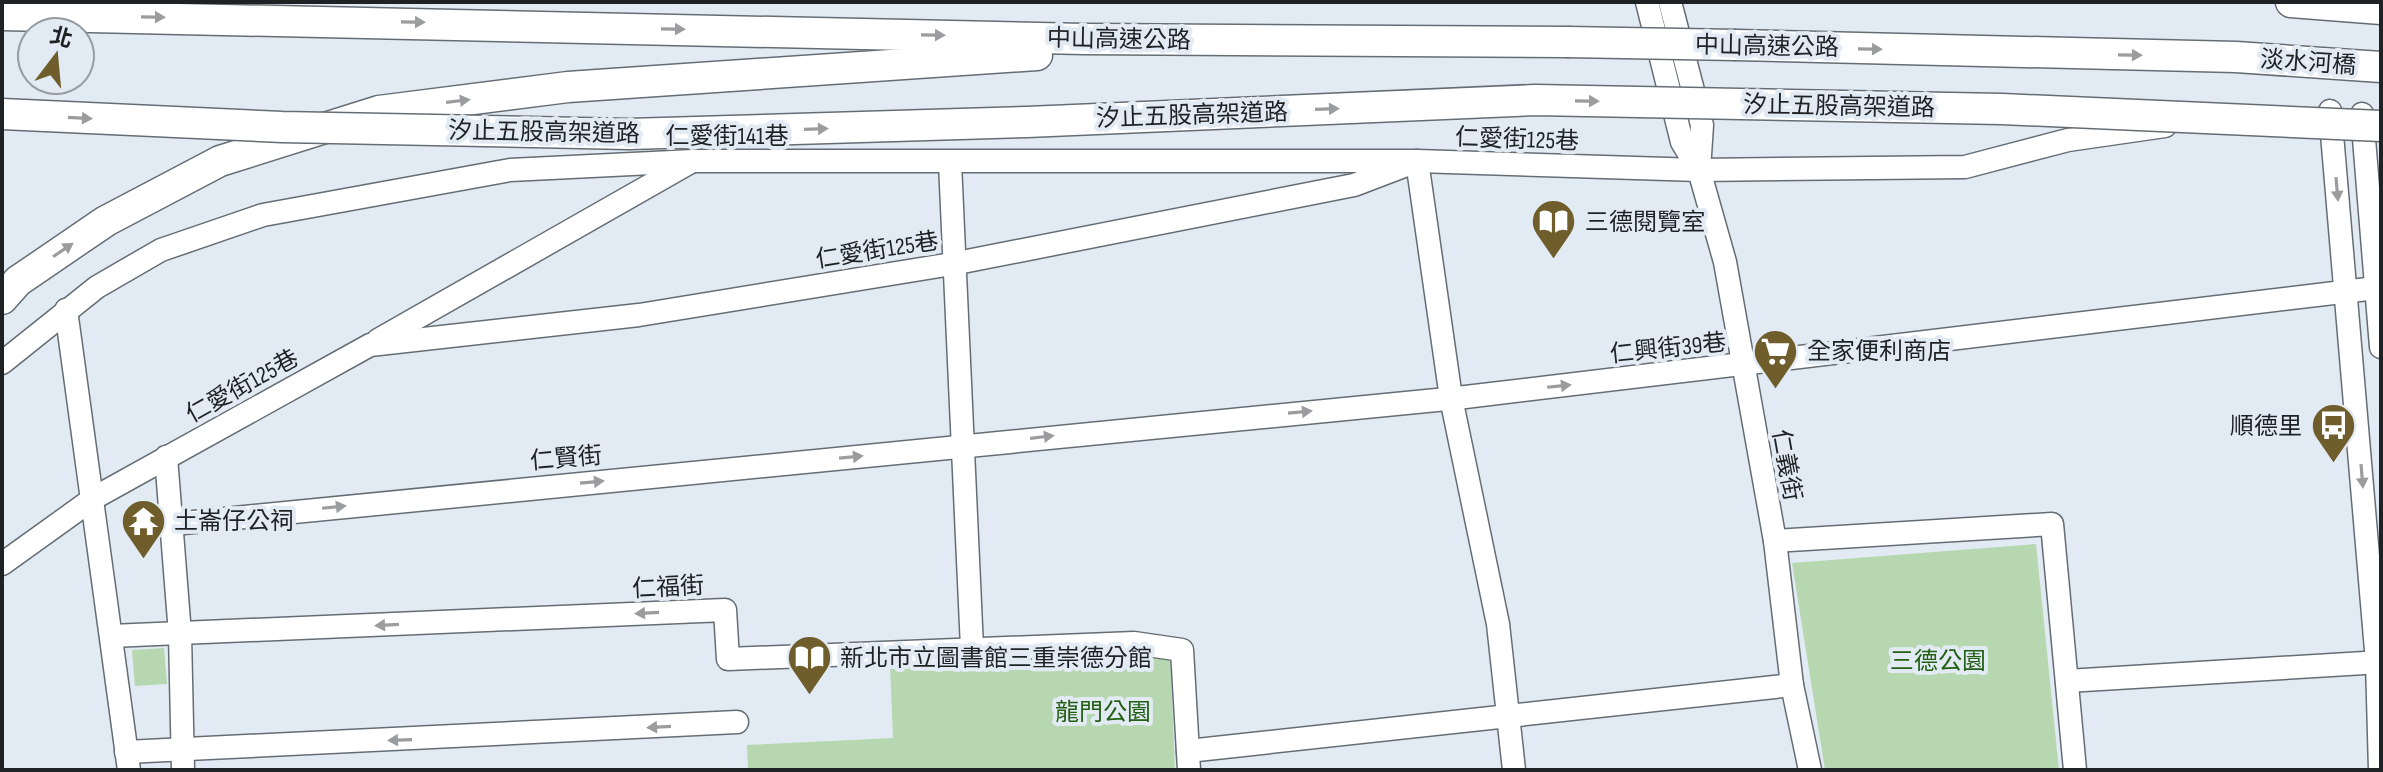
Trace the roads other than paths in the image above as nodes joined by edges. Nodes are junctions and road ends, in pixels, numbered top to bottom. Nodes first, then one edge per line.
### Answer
1 (1647, 2) edge
2 (1670, 2) edge
3 (2291, 2) edge
4 (2381, 9) edge
5 (2, 15) edge
6 (1287, 40) junction
7 (2236, 57) joint
8 (2381, 67) edge
9 (2330, 111) junction
10 (2, 114) edge
11 (2375, 118) edge
12 (693, 161) junction
13 (1417, 161) junction
14 (950, 163) junction
15 (1699, 170) junction
16 (952, 264) junction
17 (2376, 288) junction
18 (2346, 292) junction
19 (2, 299) edge
20 (66, 310) junction
21 (370, 345) junction
22 (2381, 347) edge
23 (2, 363) edge
24 (1744, 366) junction
25 (1451, 398) junction
26 (964, 446) junction
27 (166, 457) junction
28 (94, 498) junction
29 (173, 524) junction
30 (1775, 541) junction
31 (2, 564) edge
32 (180, 634) junction
33 (111, 636) junction
34 (972, 648) junction
35 (2379, 662) edge
36 (2067, 681) junction
37 (1792, 685) junction
38 (1509, 718) junction
39 (737, 722) dead end
40 (182, 760) edge
41 (1189, 760) edge
42 (128, 761) edge
43 (1514, 770) edge
44 (1810, 770) edge
45 (2075, 770) edge
46 (2380, 770) edge

1 - 15 street, 仁義街
2 - 15 street, 仁義街
3 - 4 highway
5 -> 6 highway, 中山高速公路
6 -> 7 highway, 中山高速公路, bridge
19 -> 6 highway
7 - 8 highway, 淡水河橋
9 - 11 street, 仁愛街125巷
9 - 15 street, 仁愛街125巷
9 -> 18 street
10 -> 11 highway, 汐止五股高架道路, bridge
11 - 17 street
12 - 14 street, 仁愛街141巷
12 - 20 street, 仁愛街141巷
12 - 21 street
13 - 14 street, 仁愛街141巷
13 - 15 street, 仁愛街125巷
13 - 16 street, 仁愛街125巷
13 - 25 street
14 - 16 street
15 - 24 street, 仁義街
16 - 21 street, 仁愛街125巷
16 - 26 street
17 - 18 street, 仁興街39巷
17 - 22 street
18 - 24 street, 仁興街39巷
18 -> 35 street
20 - 23 street, 仁愛街141巷
20 - 28 street
21 - 27 street, 仁愛街125巷
25 -> 24 street, 仁興街39巷
24 - 30 street, 仁義街
26 -> 25 street, 仁興街39巷
25 - 38 street
29 -> 26 street, 仁賢街
26 - 34 street
27 - 28 street, 仁愛街125巷
27 - 29 street
28 - 31 street, 仁愛街125巷
28 - 33 street
29 - 32 street
30 - 36 street
30 - 37 street, 仁義街
32 - 33 street, 仁福街
34 -> 32 street, 仁福街
32 - 40 street
33 - 42 street
34 - 41 street, 仁福街
35 - 36 street
35 - 46 street
36 - 45 street
37 - 38 street
37 - 44 street, 仁義街
38 - 41 street
38 - 43 street
39 -> 40 street
40 - 42 street

